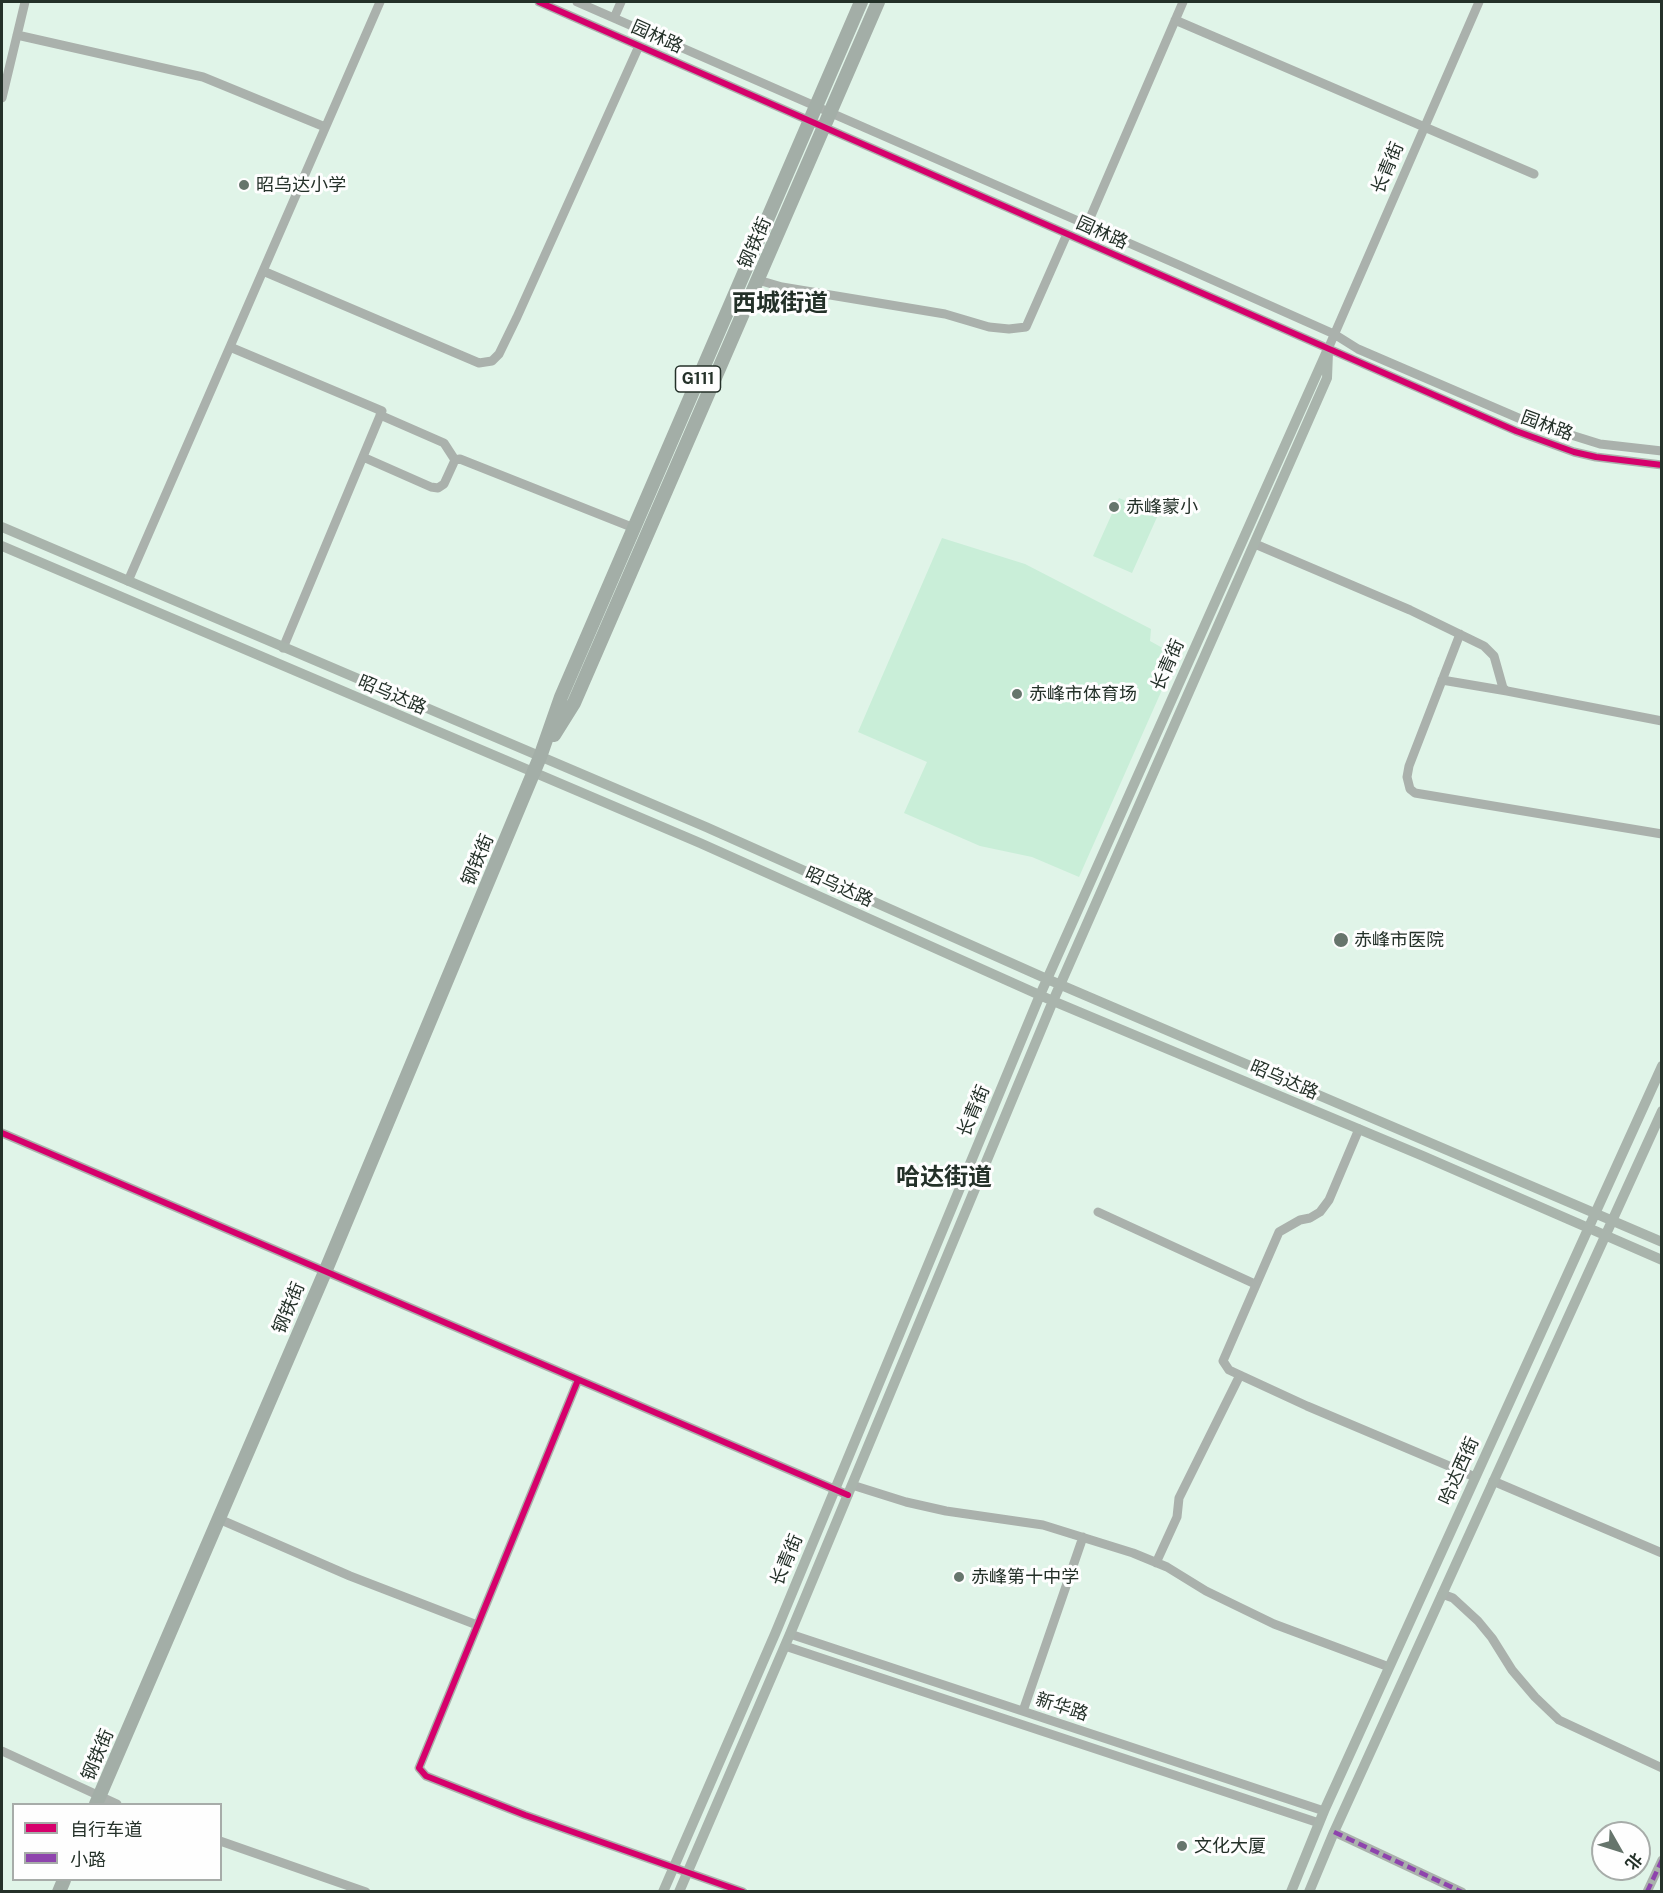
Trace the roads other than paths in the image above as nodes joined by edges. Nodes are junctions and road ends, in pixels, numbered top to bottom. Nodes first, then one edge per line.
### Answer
1 (25, 2) edge
2 (380, 2) edge
3 (539, 2) edge
4 (577, 2) edge
5 (621, 2) edge
6 (861, 2) edge
7 (878, 2) edge
8 (1183, 2) edge
9 (1479, 2) edge
10 (614, 18) junction
11 (1174, 20) junction
12 (17, 35) junction
13 (639, 46) junction
14 (2, 98) edge
15 (816, 106) junction
16 (831, 112) junction
17 (810, 121) junction
18 (325, 127) junction
19 (825, 127) junction
20 (1424, 127) junction
21 (1534, 174) dead end
22 (1087, 225) junction
23 (1067, 234) junction
24 (263, 272) junction
25 (758, 280) junction
26 (1335, 334) junction
27 (230, 347) junction
28 (1328, 349) junction
29 (380, 415) junction
30 (1662, 451) edge
31 (363, 457) junction
32 (455, 460) junction
33 (1662, 465) edge
34 (2, 527) edge
35 (634, 528) junction
36 (1255, 544) junction
37 (2, 546) edge
38 (128, 581) junction
39 (1460, 633) junction
40 (283, 648) junction
41 (1442, 680) junction
42 (1508, 691) junction
43 (1662, 721) edge
44 (540, 757) junction
45 (534, 773) junction
46 (1662, 834) edge
47 (1047, 978) junction
48 (1060, 984) junction
49 (1040, 995) junction
50 (1053, 1001) junction
51 (1662, 1066) edge
52 (1661, 1112) edge
53 (1359, 1129) junction
54 (2, 1133) edge
55 (1098, 1212) dead end
56 (1594, 1212) junction
57 (1612, 1220) junction
58 (1587, 1228) junction
59 (1605, 1235) junction
60 (1662, 1242) edge
61 (1662, 1260) edge
62 (324, 1272) junction
63 (1255, 1284) junction
64 (1240, 1375) junction
65 (578, 1380) junction
66 (1475, 1477) junction
67 (1493, 1481) junction
68 (834, 1490) junction
69 (850, 1490) junction
70 (219, 1519) junction
71 (1083, 1537) junction
72 (1662, 1552) edge
73 (1156, 1563) junction
74 (1442, 1594) junction
75 (477, 1625) junction
76 (790, 1634) junction
77 (785, 1646) junction
78 (1389, 1667) junction
79 (1023, 1711) junction
80 (2, 1751) edge
81 (1662, 1768) edge
82 (98, 1801) edge
83 (1324, 1811) junction
84 (1319, 1823) junction
85 (1334, 1832) junction
86 (222, 1842) edge
87 (1662, 1860) edge
88 (674, 1867) junction
89 (687, 1872) junction
90 (366, 1892) edge
91 (663, 1892) edge
92 (679, 1892) edge
93 (743, 1892) edge
94 (1291, 1892) edge
95 (1309, 1892) edge
96 (1462, 1892) edge
97 (1647, 1892) edge

1 - 12 street
2 - 18 street
3 - 13 street, 园林路
4 - 10 street, 园林路
5 - 10 street
6 - 15 highway, 钢铁街 / G111
7 - 16 highway, 钢铁街
8 - 11 street
9 - 20 street, 长青街
10 - 15 street, 园林路
11 - 20 street
11 - 22 street
12 - 14 street
12 - 18 street
13 - 17 street, 园林路
13 - 24 street
15 - 16 street, 园林路
15 - 17 highway, 钢铁街 / G111
16 - 19 highway, 钢铁街
16 - 22 street, 园林路
17 - 19 street, 园林路
17 - 35 highway, 钢铁街 / G111
18 - 24 street
19 - 23 street, 园林路
19 - 25 highway, 钢铁街
20 - 21 street
20 - 26 street, 长青街
22 - 26 street, 园林路
23 - 25 street
23 - 28 street, 园林路
24 - 27 street
25 - 44 highway, 钢铁街
26 - 28 street, 长青街
26 - 30 street, 园林路
27 - 29 street
27 - 38 street
28 - 33 street, 园林路
28 - 36 main road, 长青街
28 - 47 main road, 长青街
29 - 31 street
29 - 32 street
31 - 32 street
31 - 40 street
32 - 35 street
34 - 38 main road, 昭乌达路
35 - 44 highway, 钢铁街 / G111
36 - 39 street
36 - 48 main road, 长青街
37 - 45 main road, 昭乌达路
38 - 40 main road, 昭乌达路
39 - 41 street
39 - 42 street
40 - 44 main road, 昭乌达路
41 - 42 street
41 - 46 street
42 - 43 street
44 - 45 highway, 钢铁街 / G111
44 - 47 main road, 昭乌达路
45 - 49 main road, 昭乌达路
45 - 62 highway, 钢铁街 / G111
47 - 48 main road, 昭乌达路
47 - 49 main road, 长青街
48 - 50 main road, 长青街
48 - 56 main road, 昭乌达路
49 - 50 main road, 昭乌达路
49 - 68 main road, 长青街
50 - 53 main road, 昭乌达路
50 - 69 main road, 长青街
51 - 56 main road, 哈达西街
52 - 57 main road, 哈达西街
53 - 58 main road, 昭乌达路
53 - 63 street
54 - 62 street
55 - 63 street
56 - 57 main road, 昭乌达路
56 - 58 main road, 哈达西街
57 - 59 main road, 哈达西街
57 - 60 main road, 昭乌达路
58 - 59 main road, 昭乌达路
58 - 66 main road, 哈达西街
59 - 61 main road, 昭乌达路
59 - 67 main road, 哈达西街
62 - 65 street
62 - 70 highway, 钢铁街 / G111
63 - 64 street
64 - 66 street
64 - 73 street
65 - 68 street
65 - 75 street
66 - 78 main road, 哈达西街
67 - 72 street
67 - 74 main road, 哈达西街
68 - 69 street
68 - 88 main road, 长青街
69 - 71 street
69 - 76 main road, 长青街
70 - 75 street
70 - 82 highway, 钢铁街 / G111
71 - 73 street
71 - 79 street
73 - 78 street
74 - 81 street
74 - 85 main road, 哈达西街
75 - 88 street
76 - 77 main road, 长青街
76 - 79 street, 新华路
77 - 84 street, 新华路
77 - 89 main road, 长青街
78 - 83 main road, 哈达西街
79 - 83 street, 新华路
80 - 82 street
83 - 84 main road, 哈达西街
84 - 94 main road, 哈达西街
85 - 95 main road, 哈达西街
85 - 96 street
86 - 90 street
87 - 97 street
88 - 89 street
88 - 91 main road, 长青街
89 - 92 main road, 长青街
89 - 93 street

